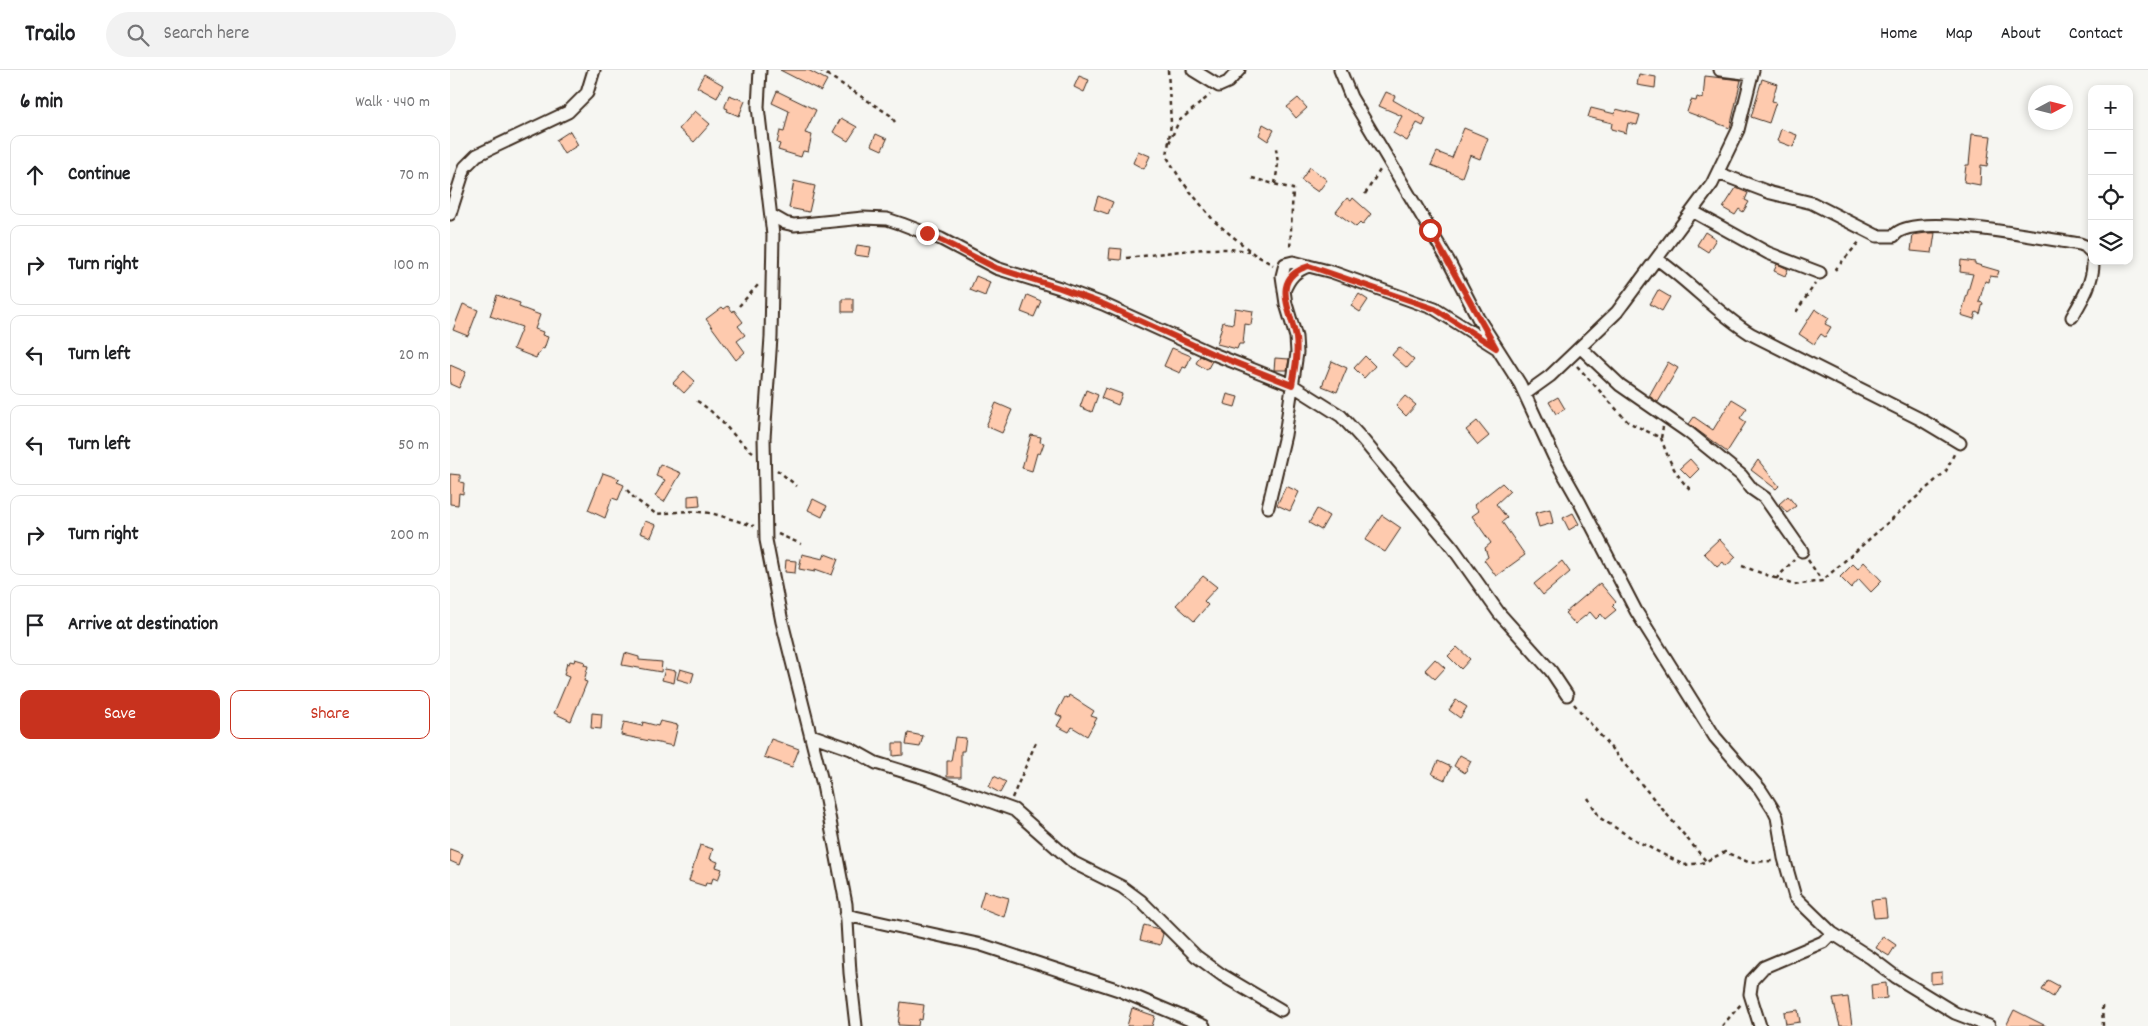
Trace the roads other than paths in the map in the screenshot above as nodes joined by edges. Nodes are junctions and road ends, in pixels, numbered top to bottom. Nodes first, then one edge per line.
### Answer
1 (594, 70) edge
2 (760, 70) edge
3 (1193, 70) edge
4 (1240, 70) edge
5 (1340, 70) edge
6 (1720, 70) edge
7 (1753, 72) edge
8 (1718, 173) junction
9 (1692, 211) junction
10 (450, 214) edge
11 (771, 216) junction
12 (2088, 249) edge
13 (1657, 259) junction
14 (2094, 265) edge
15 (1309, 266) junction
16 (1820, 274) road end
17 (1284, 291) junction
18 (2072, 317) dead end
19 (1496, 348) junction
20 (1581, 348) junction
21 (1292, 385) junction
22 (1525, 394) junction
23 (1960, 443) road end
24 (1268, 506) dead end
25 (1802, 551) road end
26 (1567, 695) road end
27 (811, 735) junction
28 (846, 915) junction
29 (1832, 934) junction
30 (1281, 1010) dead end
31 (856, 1026) edge
32 (1204, 1026) edge
33 (1760, 1026) edge
34 (1989, 1026) edge

1 - 10 street
2 - 11 street
3 - 4 street
5 - 19 street
6 - 7 street
7 - 8 street
8 - 9 street
8 - 12 street
9 - 13 street
9 - 16 street
11 - 21 street
11 - 27 street
13 - 20 street
13 - 23 street
14 - 18 street
15 - 17 street
15 - 17 street
15 - 19 street
17 - 21 street
19 - 22 street
20 - 22 street
20 - 25 street
21 - 24 street
21 - 26 street
22 - 29 street
27 - 28 street
27 - 30 street
28 - 31 street
28 - 32 street
29 - 33 street
29 - 34 street

